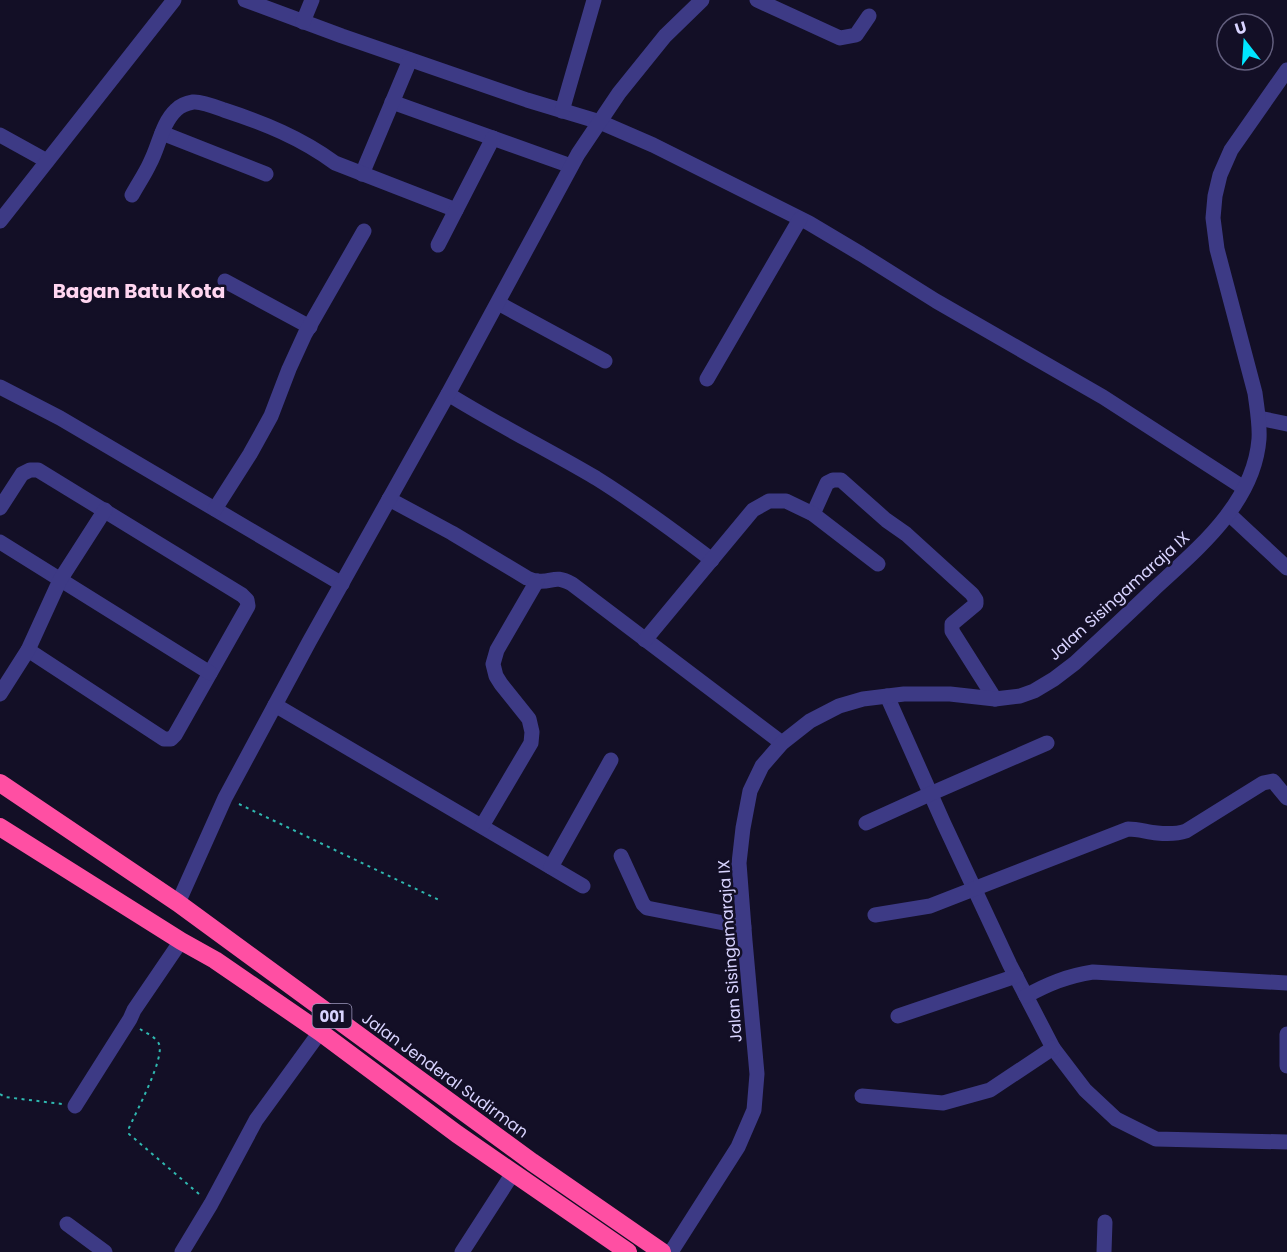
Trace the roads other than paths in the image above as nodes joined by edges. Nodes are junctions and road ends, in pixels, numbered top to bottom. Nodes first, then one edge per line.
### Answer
1 (174, 0) edge
2 (245, 0) edge
3 (312, 0) edge
4 (594, 0) edge
5 (702, 0) edge
6 (757, 0) edge
7 (869, 16) dead end
8 (303, 22) junction
9 (410, 60) junction
10 (1287, 70) edge
11 (392, 102) junction
12 (562, 111) junction
13 (600, 122) junction
14 (162, 133) junction
15 (0, 135) edge
16 (493, 138) junction
17 (47, 161) junction
18 (571, 166) junction
19 (266, 174) dead end
20 (362, 174) junction
21 (132, 195) dead end
22 (456, 210) junction
23 (800, 219) junction
24 (0, 221) edge
25 (364, 231) dead end
26 (438, 246) dead end
27 (225, 281) dead end
28 (498, 303) junction
29 (310, 327) junction
30 (605, 361) dead end
31 (707, 379) dead end
32 (0, 387) edge
33 (448, 394) junction
34 (1259, 418) junction
35 (1287, 424) edge
36 (1244, 488) junction
37 (389, 499) junction
38 (0, 508) edge
39 (215, 509) junction
40 (105, 510) junction
41 (813, 514) junction
42 (1229, 514) junction
43 (0, 542) edge
44 (712, 560) junction
45 (878, 564) dead end
46 (1287, 568) edge
47 (60, 579) junction
48 (537, 581) junction
49 (342, 584) junction
50 (645, 640) junction
51 (28, 650) junction
52 (210, 673) junction
53 (0, 694) edge
54 (887, 696) junction
55 (995, 699) junction
56 (275, 705) junction
57 (782, 742) junction
58 (1047, 743) dead end
59 (611, 760) dead end
60 (0, 783) edge
61 (930, 794) junction
62 (1287, 798) edge
63 (866, 823) dead end
64 (482, 826) junction
65 (0, 827) edge
66 (621, 856) dead end
67 (551, 867) junction
68 (583, 886) dead end
69 (974, 888) junction
70 (178, 903) junction
71 (875, 915) dead end
72 (744, 927) junction
73 (181, 941) junction
74 (229, 941) junction
75 (215, 960) junction
76 (1016, 976) junction
77 (1287, 983) edge
78 (1026, 996) junction
79 (898, 1016) dead end
80 (320, 1032) junction
81 (1287, 1034) edge
82 (1053, 1048) junction
83 (1287, 1066) edge
84 (862, 1096) dead end
85 (75, 1106) road end
86 (1287, 1142) edge
87 (513, 1173) junction
88 (1105, 1222) dead end
89 (66, 1224) dead end
90 (105, 1252) edge
91 (182, 1252) edge
92 (462, 1252) edge
93 (628, 1252) edge
94 (662, 1252) edge
95 (671, 1252) edge
96 (1104, 1252) edge

1 - 17 street
2 - 8 street
3 - 8 street
4 - 12 street
5 - 13 street
6 - 7 street
8 - 9 street
9 - 11 street
9 - 12 street
10 - 34 street, Jalan Sisingamaraja IX
11 - 16 street
11 - 20 street
12 - 13 street
13 - 18 street
13 - 23 street
14 - 19 street
14 - 20 street
14 - 21 street
15 - 17 street
16 - 18 street
16 - 22 street
17 - 24 street
18 - 28 street
20 - 22 street
22 - 26 street
23 - 31 street
23 - 36 street
25 - 29 street
27 - 29 street
28 - 30 street
28 - 33 street
29 - 39 street
32 - 39 street
33 - 37 street
33 - 44 street
34 - 35 street
34 - 36 street, Jalan Sisingamaraja IX
36 - 42 street, Jalan Sisingamaraja IX
37 - 48 street
37 - 49 street
38 - 40 street
39 - 49 street
40 - 47 street
40 - 52 street
41 - 44 street
41 - 45 street
41 - 55 street
42 - 46 street
42 - 55 street, Jalan Sisingamaraja IX
43 - 47 street
44 - 50 street
47 - 51 street
47 - 52 street
48 - 50 street
48 - 64 street
49 - 56 street
50 - 57 street
51 - 52 street
51 - 53 street
54 - 55 street, Jalan Sisingamaraja IX
54 - 57 street, Jalan Sisingamaraja IX
54 - 61 street
56 - 64 street
56 - 70 street
57 - 72 street, Jalan Sisingamaraja IX
58 - 61 street
59 - 67 street
60 - 70 highway, Jalan Jenderal Sudirman / 001
61 - 63 street
61 - 69 street
62 - 69 street
64 - 67 street
65 - 73 highway, 001
66 - 72 street
67 - 68 street
69 - 71 street
69 - 76 street
70 - 74 highway, Jalan Jenderal Sudirman / 001
72 - 95 street, Jalan Sisingamaraja IX
73 - 75 highway, 001
73 - 85 street
74 - 75 highway
74 - 94 highway, Jalan Jenderal Sudirman / 001
75 - 80 highway, 001
76 - 78 street
76 - 79 street
77 - 78 street
78 - 82 street
80 - 87 highway, 001
80 - 91 street
81 - 83 street
82 - 84 street
82 - 86 street
87 - 92 street
87 - 93 highway, 001
88 - 96 street
89 - 90 street

